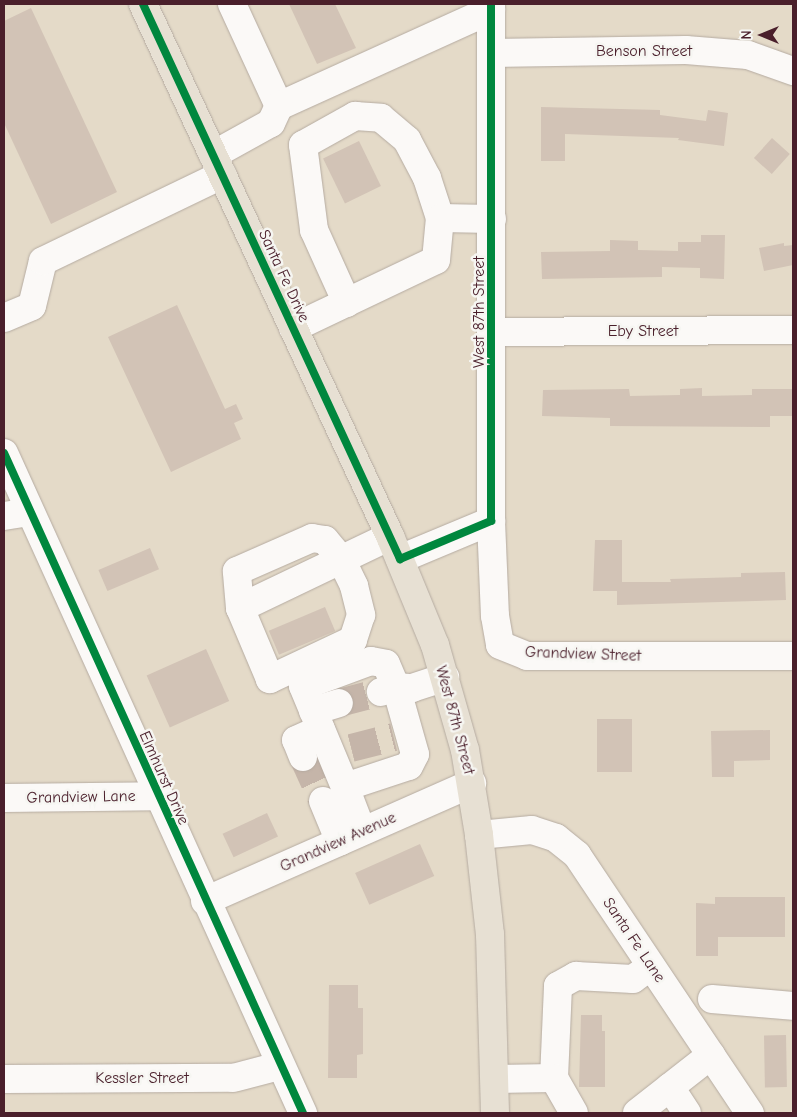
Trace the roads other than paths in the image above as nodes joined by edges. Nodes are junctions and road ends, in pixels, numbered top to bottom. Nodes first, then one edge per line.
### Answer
1 (143, 4) edge
2 (232, 4) edge
3 (491, 7) edge
4 (491, 53) junction
5 (793, 71) edge
6 (275, 114) junction
7 (303, 144) junction
8 (217, 165) junction
9 (440, 218) junction
10 (492, 220) junction
11 (347, 303) junction
12 (4, 318) edge
13 (293, 328) junction
14 (793, 330) edge
15 (493, 332) junction
16 (4, 454) edge
17 (16, 514) edge
18 (491, 521) junction
19 (395, 547) junction
20 (341, 559) junction
21 (793, 656) edge
22 (444, 677) junction
23 (389, 689) junction
24 (339, 704) dead end
25 (329, 736) junction
26 (304, 757) tunnel mouth
27 (472, 784) junction
28 (334, 794) junction
29 (157, 796) junction
30 (4, 798) edge
31 (479, 835) junction
32 (351, 837) junction
33 (205, 901) junction
34 (651, 966) junction
35 (712, 999) dead end
36 (793, 1006) edge
37 (711, 1055) junction
38 (279, 1066) junction
39 (554, 1078) junction
40 (4, 1079) edge
41 (495, 1079) junction
42 (670, 1087) junction
43 (303, 1113) edge
44 (495, 1113) edge
45 (574, 1113) edge
46 (637, 1113) edge
47 (687, 1113) edge
48 (750, 1113) edge

1 - 8 main road, Santa Fe Drive
2 - 6 street
3 - 4 street, West 87th Street
3 - 6 street
4 - 5 street, Benson Street
4 - 10 street, West 87th Street
6 - 7 street
6 - 8 street
7 - 9 street
7 - 11 street
8 - 12 street
8 - 13 main road, Santa Fe Drive
9 - 10 street
9 - 11 street
10 - 15 street, West 87th Street
11 - 13 street
13 - 19 main road, Santa Fe Drive
14 - 15 street, Eby Street
15 - 18 street, West 87th Street
16 - 17 street, Elmhurst Drive
17 - 29 street, Elmhurst Drive
18 - 19 street
18 - 21 street, Grandview Street
19 - 20 street
19 - 22 main road, West 87th Street
20 - 20 street
22 - 23 street
22 - 27 main road, West 87th Street
23 - 25 street
23 - 28 street
24 - 25 street
25 - 26 street
25 - 28 street
27 - 31 main road, West 87th Street
27 - 32 street, Grandview Avenue
28 - 32 street
29 - 30 street, Grandview Lane
29 - 33 street, Elmhurst Drive
31 - 34 street, Santa Fe Lane
31 - 41 main road, West 87th Street
32 - 33 street, Grandview Avenue
33 - 38 street, Elmhurst Drive
34 - 37 street, Santa Fe Lane
34 - 39 street
35 - 36 street
37 - 42 street
37 - 48 street, Santa Fe Lane
38 - 40 street, Kessler Street
38 - 43 street, Elmhurst Drive
39 - 41 street
39 - 45 street
41 - 44 main road, West 87th Street
42 - 46 street
42 - 47 street

